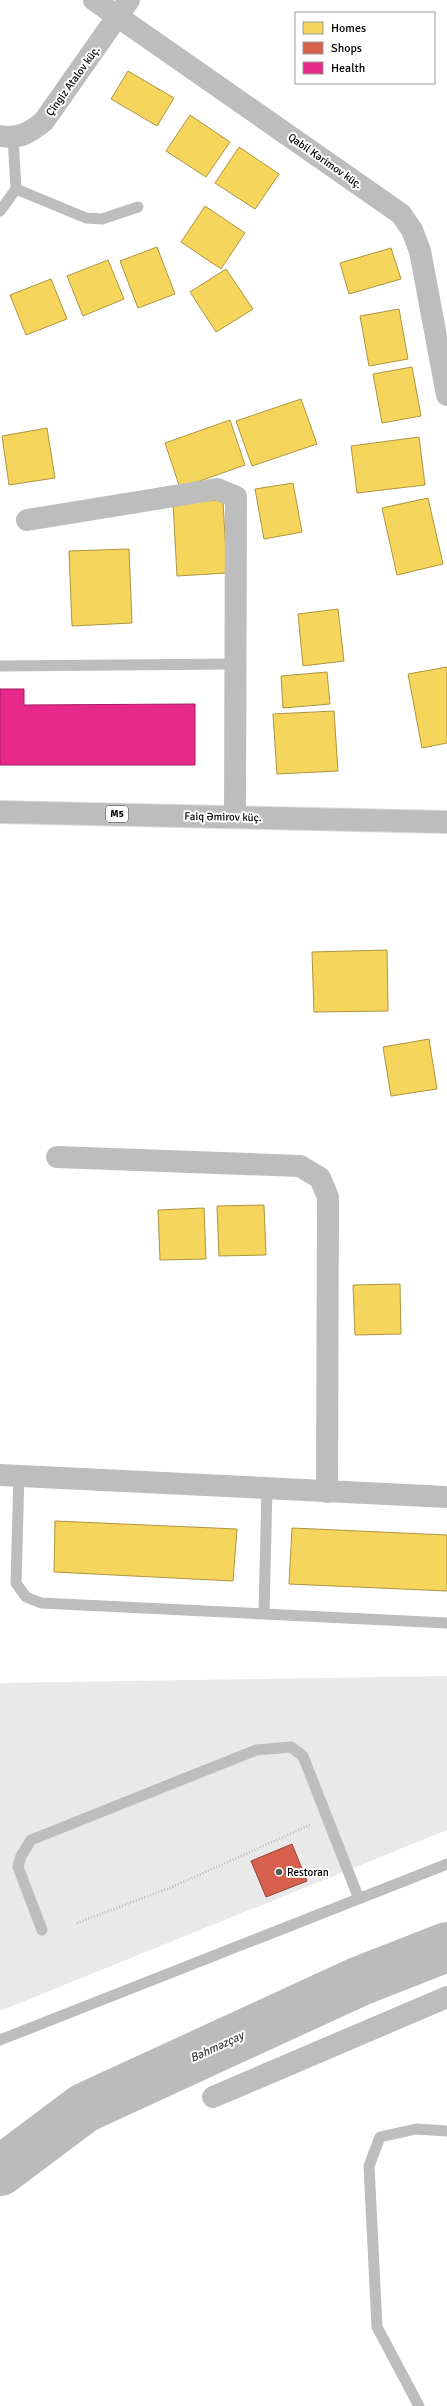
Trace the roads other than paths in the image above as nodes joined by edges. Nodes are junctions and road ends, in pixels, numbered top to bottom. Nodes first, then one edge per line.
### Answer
1 (94, 0) edge
2 (124, 9) edge
3 (6, 136) edge
4 (16, 189) junction
5 (138, 207) dead end
6 (0, 211) edge
7 (447, 395) edge
8 (27, 520) dead end
9 (234, 664) junction
10 (0, 666) edge
11 (0, 812) edge
12 (235, 817) junction
13 (447, 822) edge
14 (57, 1157) dead end
15 (9, 1475) edge
16 (267, 1488) junction
17 (327, 1492) junction
18 (447, 1497) edge
19 (264, 1614) junction
20 (447, 1623) edge
21 (447, 1864) edge
22 (359, 1899) junction
23 (42, 1930) dead end
24 (447, 1998) edge
25 (0, 2040) edge
26 (213, 2097) dead end
27 (447, 2131) edge
28 (419, 2406) edge

1 - 2 main road, Qabil Kərimov küç.
2 - 3 main road, Çingiz Atalov küç.
2 - 7 main road, Qabil Kərimov küç.
3 - 4 lane
4 - 5 lane
4 - 6 lane
8 - 9 main road
9 - 10 lane
9 - 12 main road
11 - 12 main road, Faiq Əmirov küç. / M5
12 - 13 main road, Faiq Əmirov küç. / M5
14 - 17 main road
15 - 16 main road
15 - 19 lane
16 - 17 main road
16 - 19 lane
17 - 18 main road
19 - 20 lane
21 - 22 lane
22 - 23 lane
22 - 25 lane
24 - 26 main road
27 - 28 lane

